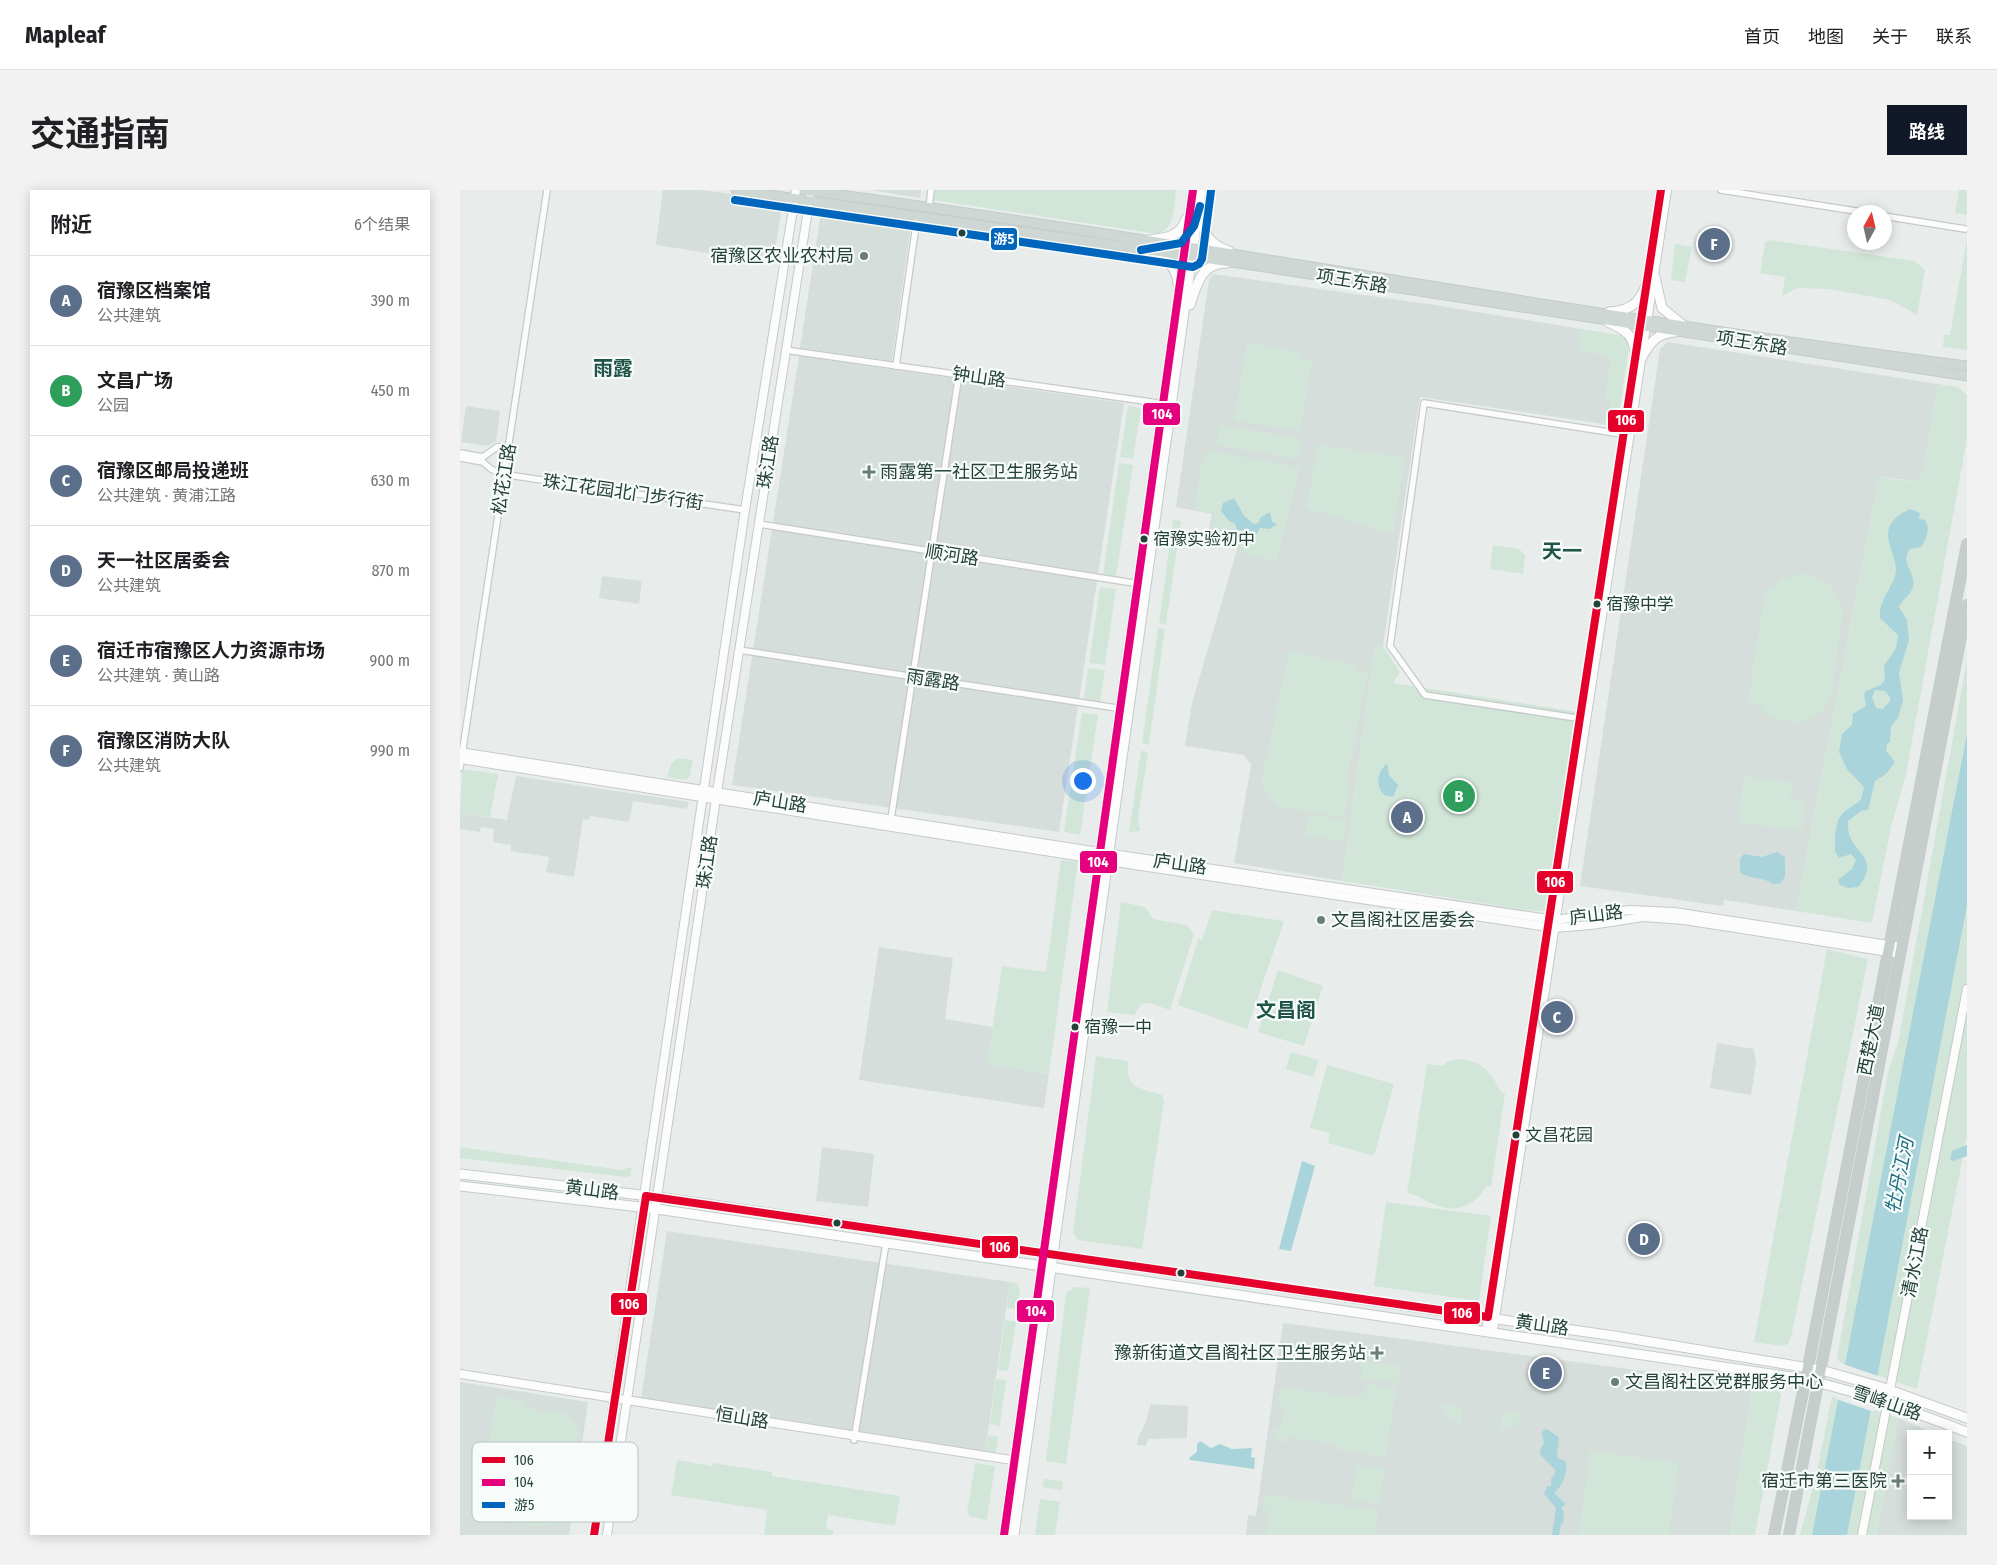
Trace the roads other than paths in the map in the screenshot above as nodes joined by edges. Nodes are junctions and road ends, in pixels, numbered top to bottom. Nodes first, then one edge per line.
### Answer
1 (546, 190) edge
2 (736, 190) edge
3 (808, 190) edge
4 (931, 190) edge
5 (1661, 190) edge
6 (1667, 190) edge
7 (1721, 190) edge
8 (1196, 192) edge
9 (795, 195) edge
10 (809, 201) junction
11 (929, 208) junction
12 (1847, 210) edge
13 (1892, 217) edge
14 (917, 218) junction
15 (1965, 229) dead end
16 (1140, 245) junction
17 (1189, 246) junction
18 (1188, 256) junction
19 (1245, 260) junction
20 (1652, 277) junction
21 (1604, 316) junction
22 (1644, 322) junction
23 (1179, 324) junction
24 (1682, 328) junction
25 (785, 350) junction
26 (1638, 359) junction
27 (896, 366) junction
28 (1967, 366) edge
29 (959, 374) junction
30 (1967, 376) edge
31 (1168, 404) junction
32 (1627, 435) junction
33 (505, 446) junction
34 (460, 453) edge
35 (460, 458) edge
36 (503, 474) junction
37 (745, 510) junction
38 (759, 524) junction
39 (1967, 544) edge
40 (932, 551) junction
41 (1142, 584) junction
42 (1967, 605) edge
43 (739, 650) junction
44 (913, 677) junction
45 (1123, 709) junction
46 (1584, 719) junction
47 (461, 756) edge
48 (703, 794) junction
49 (716, 795) junction
50 (892, 819) junction
51 (695, 854) junction
52 (708, 856) junction
53 (1099, 856) junction
54 (1109, 857) junction
55 (1552, 923) junction
56 (1888, 948) junction
57 (1901, 950) junction
58 (1967, 989) edge
59 (673, 1005) junction
60 (687, 1007) junction
61 (663, 1073) junction
62 (677, 1075) junction
63 (460, 1174) edge
64 (460, 1186) edge
65 (646, 1196) junction
66 (658, 1197) junction
67 (644, 1207) junction
68 (656, 1209) junction
69 (886, 1242) junction
70 (1044, 1253) junction
71 (1054, 1254) junction
72 (1042, 1266) junction
73 (1052, 1267) junction
74 (1492, 1318) junction
75 (1489, 1331) junction
76 (1808, 1367) junction
77 (1821, 1370) junction
78 (460, 1376) edge
79 (1805, 1379) junction
80 (1818, 1382) junction
81 (1891, 1390) junction
82 (614, 1400) junction
83 (627, 1402) junction
84 (1888, 1402) junction
85 (1967, 1418) edge
86 (1967, 1432) edge
87 (854, 1438) junction
88 (608, 1442) edge
89 (621, 1442) edge
90 (1014, 1463) junction
91 (1024, 1464) junction
92 (596, 1522) edge
93 (609, 1522) edge
94 (594, 1535) edge
95 (607, 1535) edge
96 (1004, 1535) edge
97 (1014, 1535) edge
98 (1774, 1535) edge
99 (1789, 1535) edge
100 (1862, 1535) edge

1 - 33 street, 松花江路
1 - 36 street, 松花江路
2 - 9 main road, 项王东路
3 - 10 street, 珠江路
3 - 11 main road, 项王东路
4 - 11 street
5 - 20 street
6 - 20 street
7 - 12 street
8 - 16 main road
8 - 17 main road
8 - 19 main road
9 - 10 main road, 项王东路
9 - 37 street, 珠江路
10 - 14 main road, 项王东路
10 - 25 street, 珠江路
11 - 16 main road, 项王东路
13 - 15 street
14 - 16 main road, 项王东路
14 - 27 street
16 - 17 main road, 项王东路
16 - 18 main road, 项王东路
16 - 23 main road
17 - 18 main road
17 - 19 main road, 项王东路
18 - 19 main road, 项王东路
18 - 23 main road
19 - 21 main road, 项王东路
19 - 23 main road
20 - 21 main road
20 - 22 street
20 - 24 main road
21 - 22 main road, 项王东路
21 - 26 main road
22 - 24 main road, 项王东路
22 - 26 street
23 - 31 main road
24 - 26 main road
24 - 28 main road, 项王东路
24 - 30 main road, 项王东路
25 - 27 street, 钟山路
25 - 38 street, 珠江路
26 - 32 street
27 - 29 street, 钟山路
29 - 31 street, 钟山路
29 - 40 street
31 - 41 main road
32 - 46 street
32 - 46 street
33 - 34 street
33 - 36 street, 松花江路
35 - 36 street
36 - 37 street, 珠江花园北门步行街
36 - 47 street, 松花江路
37 - 48 street, 珠江路
38 - 40 street, 顺河路
38 - 43 street, 珠江路
39 - 56 highway, 西楚大道
40 - 41 street, 顺河路
40 - 44 street
41 - 45 main road
42 - 57 highway, 西楚大道
43 - 44 street, 雨露路
43 - 49 street, 珠江路
44 - 45 street, 雨露路
44 - 50 street
45 - 53 main road
45 - 54 main road
46 - 55 street
47 - 48 street, 庐山路
48 - 49 street, 庐山路
48 - 51 street, 珠江路
49 - 50 street, 庐山路
49 - 52 street, 珠江路
49 - 53 street, 庐山路
50 - 53 street, 庐山路
51 - 52 street
51 - 59 street, 珠江路
52 - 60 street, 珠江路
53 - 54 street, 庐山路
53 - 70 main road
54 - 55 street, 庐山路
54 - 71 main road
55 - 56 street, 庐山路
55 - 74 street
56 - 57 street, 庐山路
56 - 76 highway, 西楚大道
57 - 77 highway, 西楚大道
58 - 81 street, 清水江路
59 - 60 street
59 - 61 street, 珠江路
60 - 62 street, 珠江路
61 - 62 street
61 - 65 street, 珠江路
62 - 66 street, 珠江路
63 - 65 main road, 黄山路
64 - 67 main road, 黄山路
65 - 66 main road, 黄山路
65 - 67 street, 珠江路
66 - 68 street, 珠江路
66 - 70 main road, 黄山路
67 - 68 main road, 黄山路
67 - 82 street, 珠江路
68 - 69 main road, 黄山路
68 - 83 street, 珠江路
69 - 72 main road, 黄山路
69 - 87 street
70 - 71 main road, 黄山路
70 - 72 main road
71 - 73 main road
71 - 74 main road, 黄山路
72 - 73 main road, 黄山路
72 - 90 main road
73 - 75 main road, 黄山路
73 - 91 main road
74 - 75 street
74 - 76 main road, 黄山路
75 - 79 main road, 黄山路
76 - 77 main road, 黄山路
76 - 79 highway, 西楚大道
77 - 80 highway, 西楚大道
77 - 81 main road, 雪峰山路
78 - 82 street, 恒山路
79 - 80 main road, 雪峰山路
79 - 98 highway, 西楚大道
80 - 84 main road, 雪峰山路
80 - 99 highway
81 - 84 street, 清水江路
81 - 85 main road, 雪峰山路
82 - 83 street, 恒山路
82 - 88 street, 珠江路
83 - 87 street, 恒山路
83 - 89 street, 珠江路
84 - 86 main road, 雪峰山路
84 - 100 street, 清水江路
87 - 90 street, 恒山路
90 - 91 street, 恒山路
90 - 96 main road
91 - 97 main road
92 - 94 street, 珠江路
93 - 95 street, 珠江路

